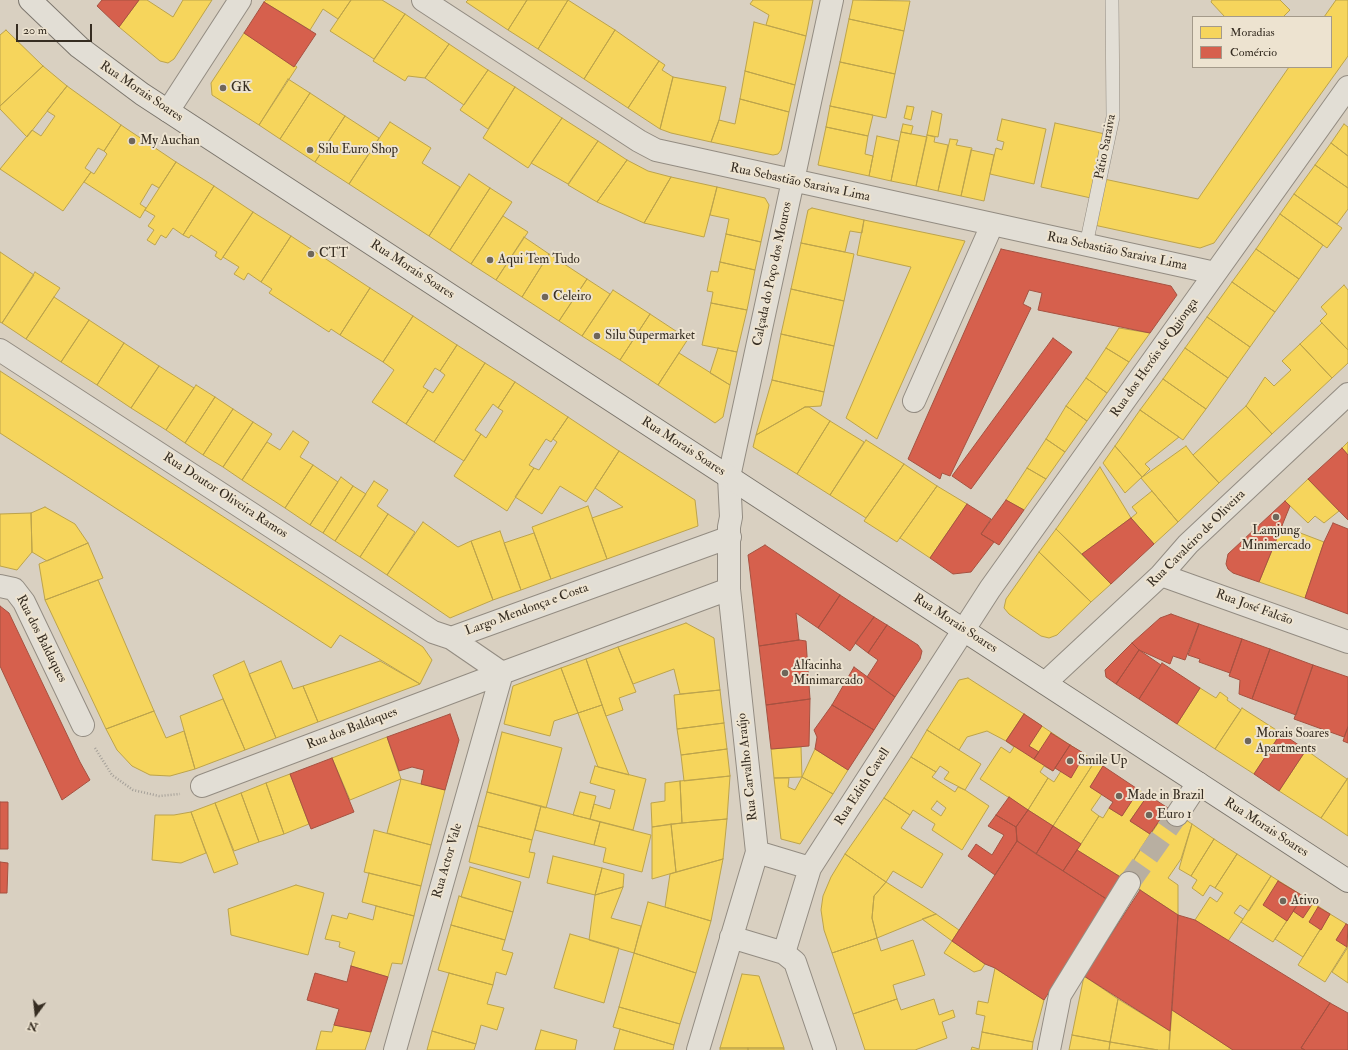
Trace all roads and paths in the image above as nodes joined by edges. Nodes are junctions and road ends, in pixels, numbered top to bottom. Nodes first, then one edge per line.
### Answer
1 (30, 0) edge
2 (240, 0) edge
3 (423, 0) edge
4 (832, 0) edge
5 (1112, 0) edge
6 (1348, 87) edge
7 (168, 111) junction
8 (793, 181) junction
9 (992, 225) junction
10 (1086, 245) junction
11 (1215, 273) junction
12 (0, 350) edge
13 (1348, 394) edge
14 (914, 401) dead end
15 (729, 477) junction
16 (730, 537) junction
17 (1161, 575) junction
18 (0, 586) edge
19 (729, 588) junction
20 (964, 630) junction
21 (451, 638) junction
22 (1348, 642) edge
23 (502, 673) junction
24 (1045, 683) junction
25 (83, 725) dead end
26 (95, 748) dead end
27 (1198, 783) junction
28 (202, 786) dead end
29 (178, 794) dead end
30 (1177, 815) tunnel mouth
31 (757, 852) junction
32 (810, 868) junction
33 (1348, 881) edge
34 (1130, 884) tunnel mouth
35 (731, 937) junction
36 (784, 953) junction
37 (395, 1050) edge
38 (698, 1050) edge
39 (825, 1050) edge
40 (1049, 1050) edge

1 - 7 street, Rua Morais Soares
2 - 7 street
3 - 8 street, Rua Sebastião Saraiva Lima
4 - 8 street, Calçada do Poço dos Mouros
5 - 10 lane, Pátio Saraiva
6 - 11 street, Rua dos Heróis de Quionga
7 - 15 street, Rua Morais Soares
8 - 9 street, Rua Sebastião Saraiva Lima
8 - 15 street, Calçada do Poço dos Mouros
9 - 10 street, Rua Sebastião Saraiva Lima
9 - 14 street
10 - 11 street, Rua Sebastião Saraiva Lima
11 - 20 street, Rua dos Heróis de Quionga
12 - 21 street, Rua Doutor Oliveira Ramos
13 - 17 street, Rua Cavaleiro de Oliveira
15 - 16 street, Rua Carvalho Araújo
15 - 20 street, Rua Morais Soares
16 - 19 street, Rua Carvalho Araújo
16 - 21 street, Largo Mendonça e Costa
17 - 22 street, Rua José Falcão
17 - 24 street, Rua Cavaleiro de Oliveira
18 - 25 street, Rua dos Baldaques
19 - 23 street
19 - 31 street, Rua Carvalho Araújo
20 - 24 street, Rua Morais Soares
20 - 32 street, Rua Edith Cavell
21 - 23 street, Largo Mendonça e Costa
23 - 28 street, Rua dos Baldaques
23 - 37 street, Rua Actor Vale
24 - 27 street, Rua Morais Soares
26 - 29 path
27 - 30 street
27 - 33 street, Rua Morais Soares
31 - 32 street
31 - 35 street, Rua Carvalho Araújo
32 - 36 street, Rua Edith Cavell
34 - 40 street
35 - 36 street
35 - 38 street, Rua Carvalho Araújo
36 - 39 street

